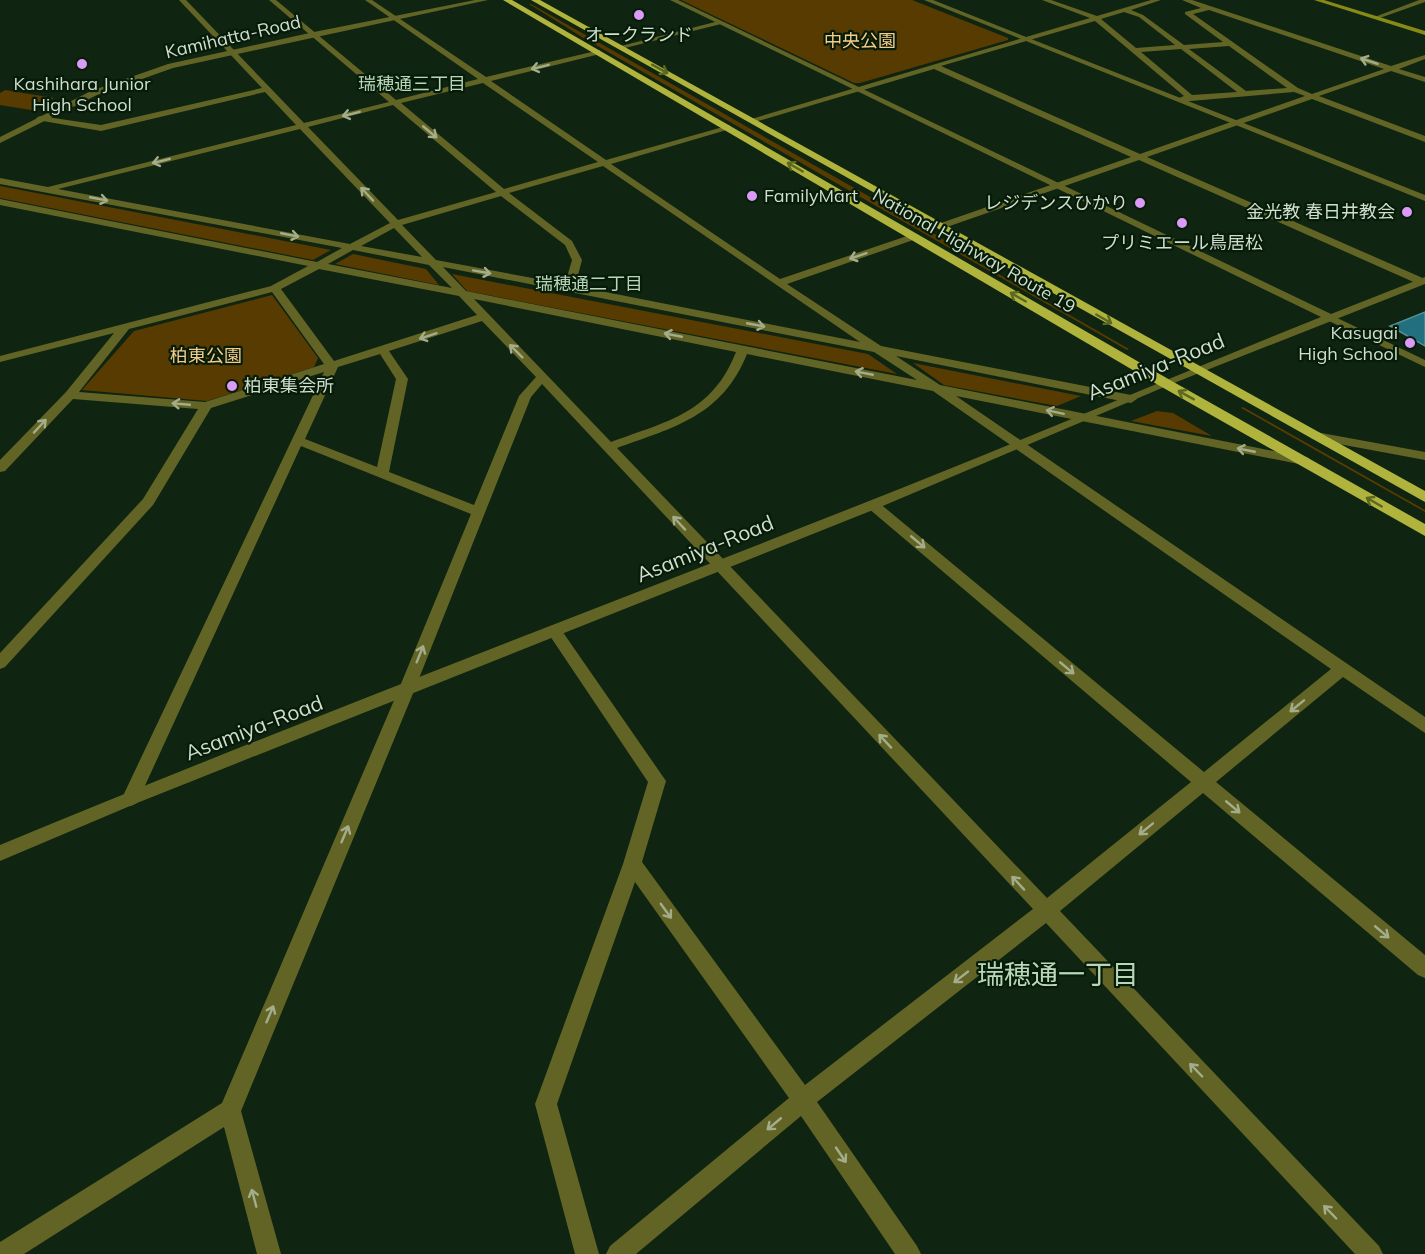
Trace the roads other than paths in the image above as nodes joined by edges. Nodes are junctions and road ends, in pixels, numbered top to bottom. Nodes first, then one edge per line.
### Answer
1 (182, 0) edge
2 (272, 0) edge
3 (368, 0) edge
4 (485, 0) edge
5 (507, 0) edge
6 (535, 0) edge
7 (673, 0) edge
8 (927, 0) edge
9 (1045, 0) edge
10 (1158, 0) edge
11 (1185, 0) edge
12 (1317, 0) edge
13 (1425, 0) edge
14 (1209, 8) junction
15 (1125, 10) junction
16 (393, 18) junction
17 (1096, 18) junction
18 (1375, 18) junction
19 (719, 23) junction
20 (1425, 33) edge
21 (314, 34) junction
22 (1025, 39) junction
23 (1230, 44) junction
24 (621, 47) junction
25 (1183, 47) junction
26 (1134, 50) junction
27 (231, 52) junction
28 (597, 52) junction
29 (1425, 57) edge
30 (934, 66) junction
31 (1392, 69) junction
32 (486, 80) junction
33 (1425, 80) edge
34 (267, 89) junction
35 (856, 89) junction
36 (1295, 90) junction
37 (1245, 94) junction
38 (1190, 97) junction
39 (1310, 97) junction
40 (1181, 101) junction
41 (396, 103) junction
42 (40, 118) junction
43 (752, 120) junction
44 (1238, 123) junction
45 (302, 126) junction
46 (727, 127) junction
47 (1425, 138) edge
48 (0, 140) edge
49 (1141, 158) junction
50 (607, 163) junction
51 (0, 181) edge
52 (1056, 186) junction
53 (46, 189) junction
54 (503, 193) junction
55 (1425, 198) edge
56 (5, 203) edge
57 (0, 210) edge
58 (395, 224) junction
59 (941, 226) junction
60 (913, 237) junction
61 (352, 247) junction
62 (431, 262) junction
63 (319, 265) junction
64 (1424, 281) edge
65 (779, 283) junction
66 (275, 288) junction
67 (569, 288) junction
68 (461, 293) junction
69 (483, 317) junction
70 (1331, 318) junction
71 (125, 327) junction
72 (743, 349) junction
73 (879, 349) junction
74 (383, 350) junction
75 (0, 359) edge
76 (1425, 364) edge
77 (332, 367) junction
78 (1198, 372) junction
79 (542, 377) junction
80 (1165, 383) junction
81 (934, 387) junction
82 (69, 395) junction
83 (1131, 399) junction
84 (206, 406) junction
85 (1085, 418) junction
86 (1316, 436) junction
87 (299, 441) junction
88 (1020, 444) junction
89 (609, 447) junction
90 (1425, 456) edge
91 (1304, 461) junction
92 (0, 468) edge
93 (382, 474) junction
94 (1425, 497) edge
95 (873, 505) junction
96 (477, 511) junction
97 (1425, 531) edge
98 (719, 566) junction
99 (555, 632) junction
100 (0, 663) edge
101 (1342, 669) junction
102 (406, 691) junction
103 (1425, 726) edge
104 (1203, 782) junction
105 (131, 798) junction
106 (0, 853) edge
107 (632, 864) junction
108 (1045, 912) junction
109 (1425, 968) edge
110 (803, 1100) junction
111 (230, 1111) junction
112 (3, 1254) edge
113 (269, 1254) edge
114 (587, 1254) edge
115 (618, 1254) edge
116 (909, 1254) edge
117 (1371, 1254) edge

1 - 27 street
2 - 21 street
3 - 16 street
4 - 16 street, Kamihatta-Road
5 - 28 highway, National Highway Route 19
6 - 24 highway, National Highway Route 19
7 - 19 street
8 - 22 street
9 - 17 street
10 - 15 street
11 - 14 street
12 - 18 main road
13 - 18 street
14 - 23 street
31 -> 14 street
15 - 17 street
15 - 25 street
16 - 21 street, Kamihatta-Road
16 - 32 street
17 - 22 street
17 - 26 street
18 - 20 main road
19 - 24 street
19 - 35 street
21 - 27 street, Kamihatta-Road
21 - 41 street
22 - 30 street
22 - 40 street
23 - 25 street
23 - 36 street
24 -> 43 highway, National Highway Route 19
25 - 26 street
25 - 37 street
26 - 38 street
27 - 34 street
27 - 42 street, Kamihatta-Road
28 -> 32 street
28 - 46 highway, National Highway Route 19
29 - 31 street
30 - 35 street
30 - 49 street
31 - 33 street
31 - 39 street
32 - 41 street
32 - 50 street
34 - 42 street
34 - 45 street
35 - 43 street
35 - 52 street
36 - 37 street
36 - 39 street
37 - 38 street
38 - 40 street
39 - 44 street
39 - 47 street
40 - 44 street
41 -> 45 street
41 -> 54 street
42 - 48 street, Kamihatta-Road
43 - 59 highway, National Highway Route 19
44 - 49 street
44 - 55 street
45 -> 53 street
58 -> 45 street
46 - 50 street
60 -> 46 highway, National Highway Route 19
49 - 52 street
49 - 64 street
50 - 54 street
50 - 65 street
51 - 53 street
52 - 59 street
52 - 70 street
53 -> 61 street
54 - 58 street
54 - 67 street
56 - 57 street
56 - 63 street
58 - 61 street
58 - 62 street
59 -> 78 highway, National Highway Route 19
60 -> 65 street
80 -> 60 highway, National Highway Route 19
61 - 62 street
61 - 63 street
62 -> 67 street
62 - 68 street
63 - 66 street
63 - 68 street
64 - 70 street, Asamiya-Road
65 - 73 street
66 - 71 street
66 - 77 street
67 -> 73 street
68 - 69 street
72 -> 68 street
69 -> 74 street
79 -> 69 street
70 - 76 street
70 - 78 street, Asamiya-Road
71 - 75 street
71 - 82 street
81 -> 72 street
72 - 89 street
73 - 81 street
73 - 83 street
74 - 77 street
74 - 93 street
77 - 84 street
77 - 87 street
78 - 80 street, Asamiya-Road
78 - 86 highway, National Highway Route 19
79 - 89 street
79 - 96 street
80 - 83 street, Asamiya-Road
91 -> 80 highway, National Highway Route 19
85 -> 81 street
81 - 88 street
84 -> 82 street
92 -> 82 street
83 - 85 street, Asamiya-Road
84 - 100 street
85 - 88 street, Asamiya-Road
91 -> 85 street
86 - 90 street
86 - 94 highway, National Highway Route 19
87 - 93 street
87 - 105 street
88 - 95 street, Asamiya-Road
88 - 101 street
98 -> 89 street
97 -> 91 highway, National Highway Route 19
93 - 96 street
95 - 98 street, Asamiya-Road
95 -> 104 street
102 -> 96 street
98 - 99 street, Asamiya-Road
108 -> 98 street
99 - 102 street, Asamiya-Road
99 - 107 street
101 - 103 street
101 -> 104 street
102 - 105 street, Asamiya-Road
111 -> 102 street
104 -> 108 street
104 -> 109 street
105 - 106 street, Asamiya-Road
107 -> 110 street
107 - 114 street
108 -> 110 street
117 -> 108 street
110 -> 115 street
110 -> 116 street
111 - 112 street
113 -> 111 street

